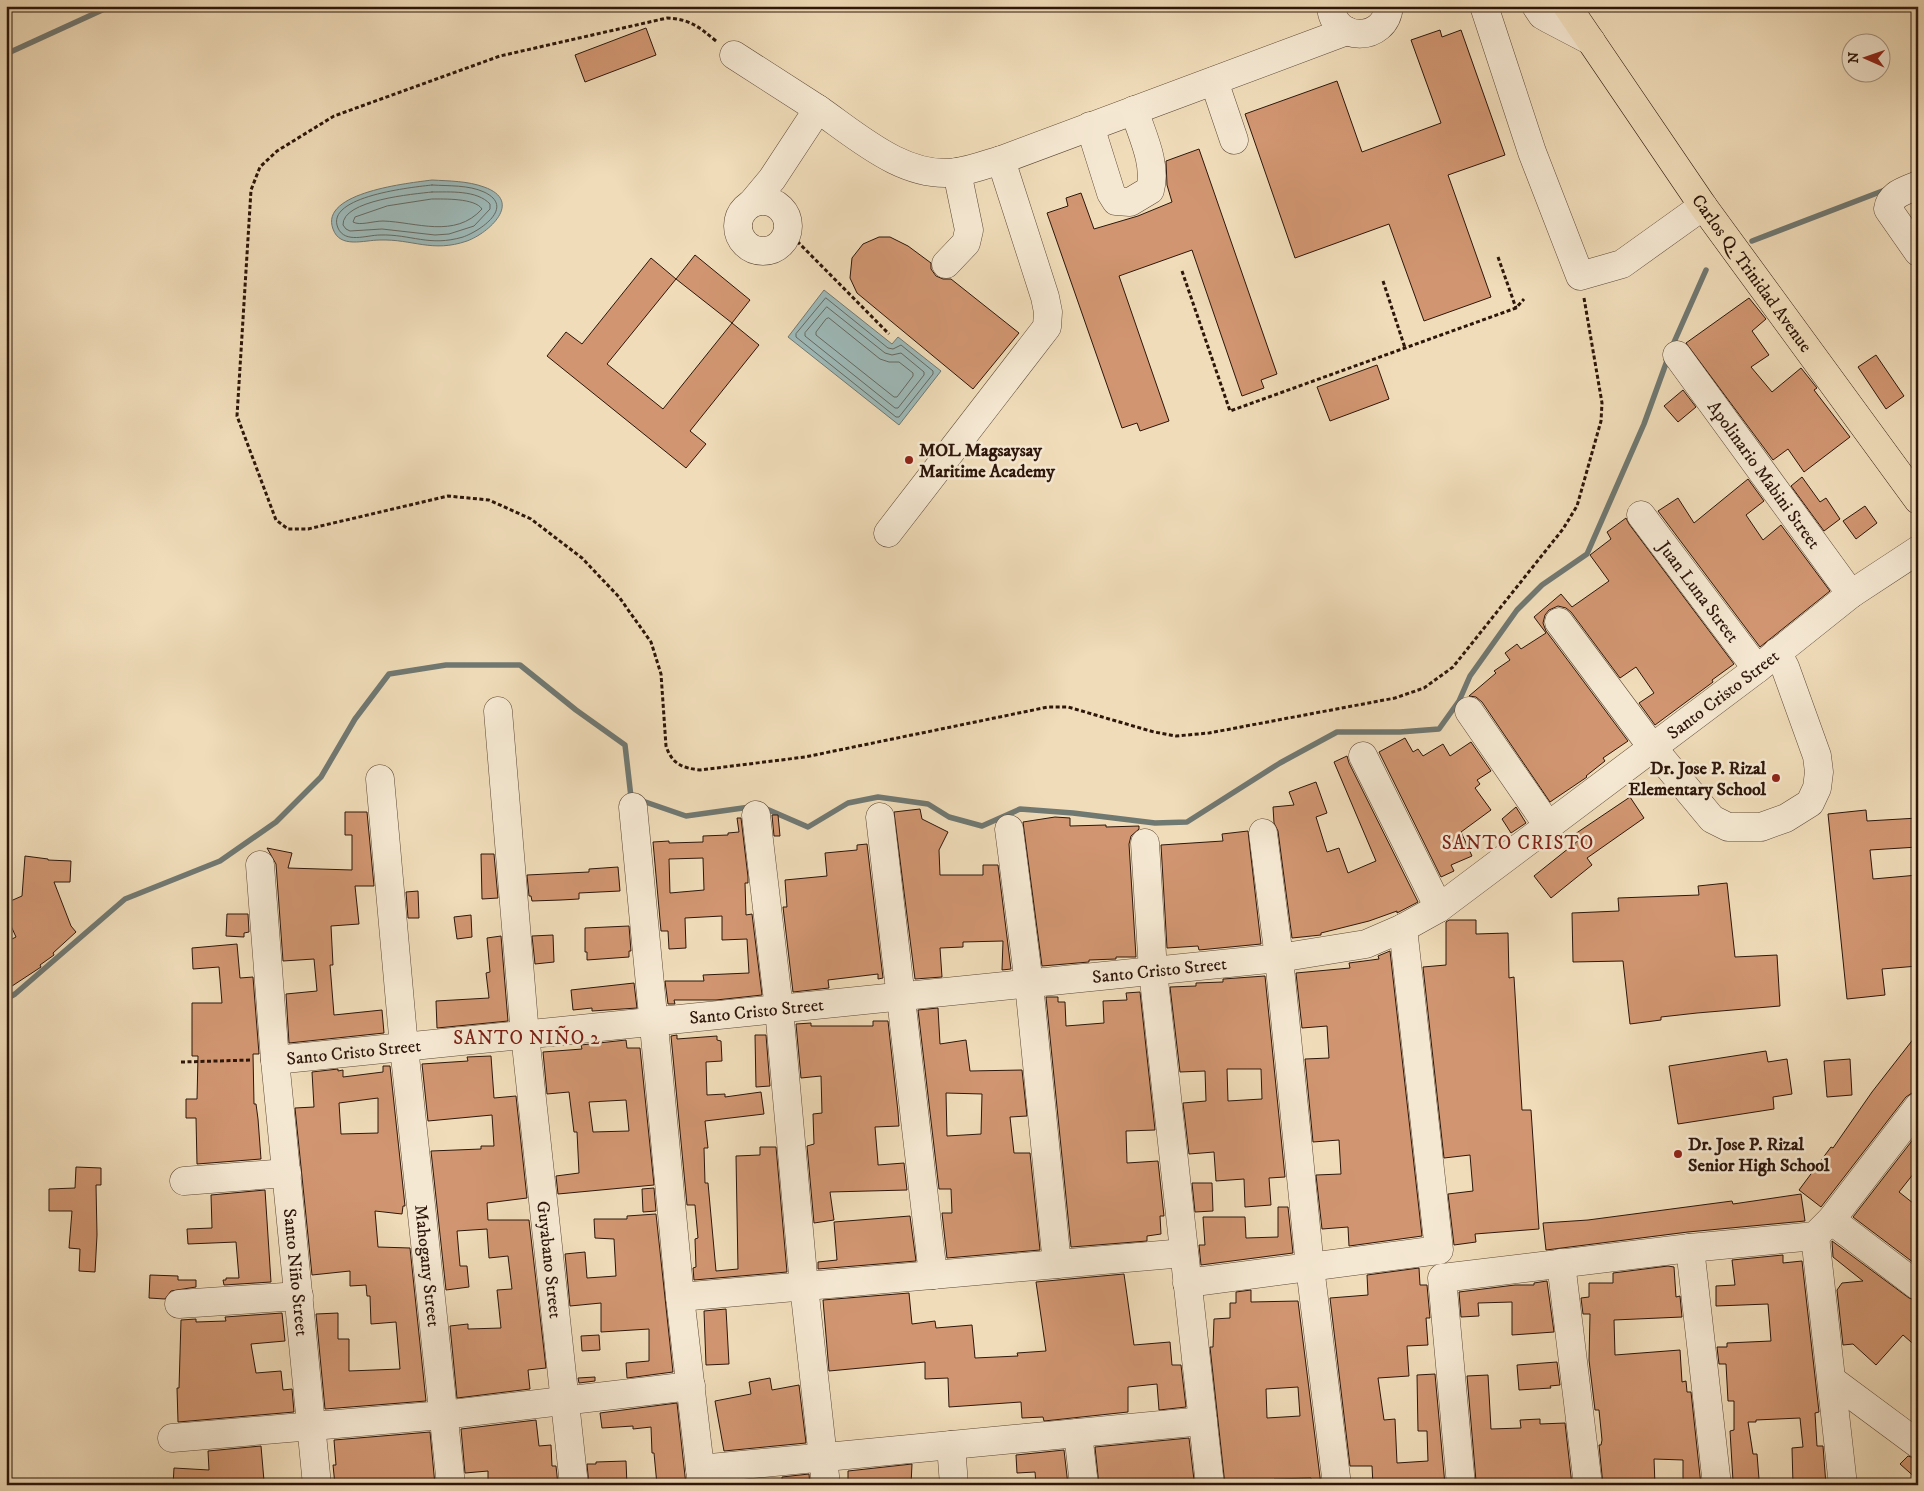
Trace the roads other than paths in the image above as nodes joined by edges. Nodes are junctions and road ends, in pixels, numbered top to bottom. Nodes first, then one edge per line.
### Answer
1 (1331, 6) edge
2 (1389, 6) edge
3 (1484, 6) edge
4 (1536, 6) edge
5 (1567, 6) edge
6 (1347, 31) junction
7 (1591, 41) junction
8 (734, 55) road end
9 (1214, 81) junction
10 (818, 110) junction
11 (1134, 110) junction
12 (1090, 126) junction
13 (1234, 140) dead end
14 (1001, 160) junction
15 (957, 172) junction
16 (1918, 185) edge
17 (766, 195) junction
18 (1703, 206) junction
19 (1918, 252) edge
20 (946, 264) dead end
21 (1677, 355) dead end
22 (1918, 500) edge
23 (1641, 516) dead end
24 (888, 533) dead end
25 (1918, 550) edge
26 (1850, 594) junction
27 (1559, 622) dead end
28 (1777, 652) junction
29 (1757, 670) junction
30 (498, 711) dead end
31 (1469, 712) dead end
32 (1652, 747) junction
33 (1363, 756) dead end
34 (380, 779) dead end
35 (633, 807) dead end
36 (756, 815) dead end
37 (880, 817) dead end
38 (1549, 827) junction
39 (1009, 829) dead end
40 (1263, 833) dead end
41 (1145, 843) dead end
42 (260, 865) dead end
43 (1439, 908) junction
44 (1403, 928) junction
45 (1279, 958) junction
46 (1153, 971) junction
47 (1029, 984) junction
48 (901, 997) junction
49 (779, 1009) junction
50 (653, 1022) junction
51 (525, 1035) junction
52 (404, 1047) junction
53 (275, 1060) junction
54 (1914, 1120) edge
55 (287, 1172) junction
56 (184, 1181) dead end
57 (1823, 1228) junction
58 (1690, 1248) junction
59 (1184, 1253) junction
60 (1561, 1263) junction
61 (1057, 1264) junction
62 (1310, 1266) junction
63 (933, 1275) junction
64 (1187, 1283) junction
65 (804, 1286) junction
66 (1918, 1286) edge
67 (299, 1296) junction
68 (680, 1297) junction
69 (179, 1304) dead end
70 (1833, 1381) junction
71 (691, 1386) junction
72 (565, 1402) junction
73 (443, 1415) junction
74 (1203, 1421) junction
75 (312, 1427) junction
76 (1078, 1433) junction
77 (172, 1438) dead end
78 (1918, 1444) edge
79 (951, 1445) junction
80 (822, 1456) junction
81 (701, 1477) edge
82 (318, 1485) edge
83 (451, 1485) edge
84 (574, 1485) edge
85 (826, 1485) edge
86 (954, 1485) edge
87 (1084, 1485) edge
88 (1210, 1485) edge
89 (1337, 1485) edge
90 (1461, 1485) edge
91 (1588, 1485) edge
92 (1717, 1485) edge
93 (1843, 1485) edge

1 - 6 street
2 - 6 street
3 - 18 street
4 - 7 street, Carlos Q. Trinidad Avenue
5 - 7 main road, Carlos Q. Trinidad Avenue
6 - 9 street
7 - 18 main road, Carlos Q. Trinidad Avenue
8 - 10 street
9 - 11 street
9 - 13 street
10 - 15 street
10 - 17 street
11 - 12 street
11 - 12 street
12 - 14 street
14 - 15 street
14 - 24 street
15 - 20 street
16 - 19 street
17 - 17 street
18 - 22 main road, Carlos Q. Trinidad Avenue
21 - 26 street, Apolinario Mabini Street
23 - 29 street, Juan Luna Street
25 - 26 street, Santo Cristo Street
26 - 28 street, Santo Cristo Street
27 - 32 street
28 - 29 street, Santo Cristo Street
28 - 32 street
29 - 32 street, Santo Cristo Street
30 - 51 street, Guyabano Street
31 - 38 street
32 - 38 street, Santo Cristo Street
33 - 43 street
34 - 52 street, Mahogany Street
35 - 50 street
36 - 49 street
37 - 48 street
38 - 43 street, Santo Cristo Street
39 - 47 street
40 - 45 street
41 - 46 street
42 - 53 street, Santo Niño Street
43 - 44 street, Santo Cristo Street
44 - 45 street, Santo Cristo Street
44 - 62 street
45 - 46 street, Santo Cristo Street
45 - 62 street
46 - 47 street, Santo Cristo Street
46 - 59 street
47 - 48 street, Santo Cristo Street
47 - 61 street
48 - 49 street, Santo Cristo Street
48 - 63 street
49 - 50 street, Santo Cristo Street
49 - 65 street
50 - 51 street, Santo Cristo Street
50 - 68 street
51 - 52 street, Santo Cristo Street
51 - 72 street, Guyabano Street
52 - 53 street, Santo Cristo Street
52 - 73 street, Mahogany Street
53 - 55 street, Santo Niño Street
54 - 57 street
55 - 56 street
55 - 67 street, Santo Niño Street
57 - 58 street
57 - 66 street
57 - 70 street
58 - 60 street
58 - 92 street
59 - 61 street
59 - 64 street
60 - 90 street
60 - 91 street
61 - 63 street
62 - 64 street
62 - 89 street
63 - 65 street
64 - 74 street
65 - 68 street
65 - 80 street
67 - 69 street
67 - 75 street, Santo Niño Street
68 - 71 street
70 - 78 street
70 - 93 street
71 - 72 street
71 - 81 street
72 - 73 street
72 - 84 street, Guyabano Street
73 - 75 street
73 - 83 street, Mahogany Street
74 - 76 street
74 - 88 street
75 - 77 street
75 - 82 street, Santo Niño Street
76 - 79 street
76 - 87 street
79 - 80 street
79 - 86 street
80 - 81 street
80 - 85 street

